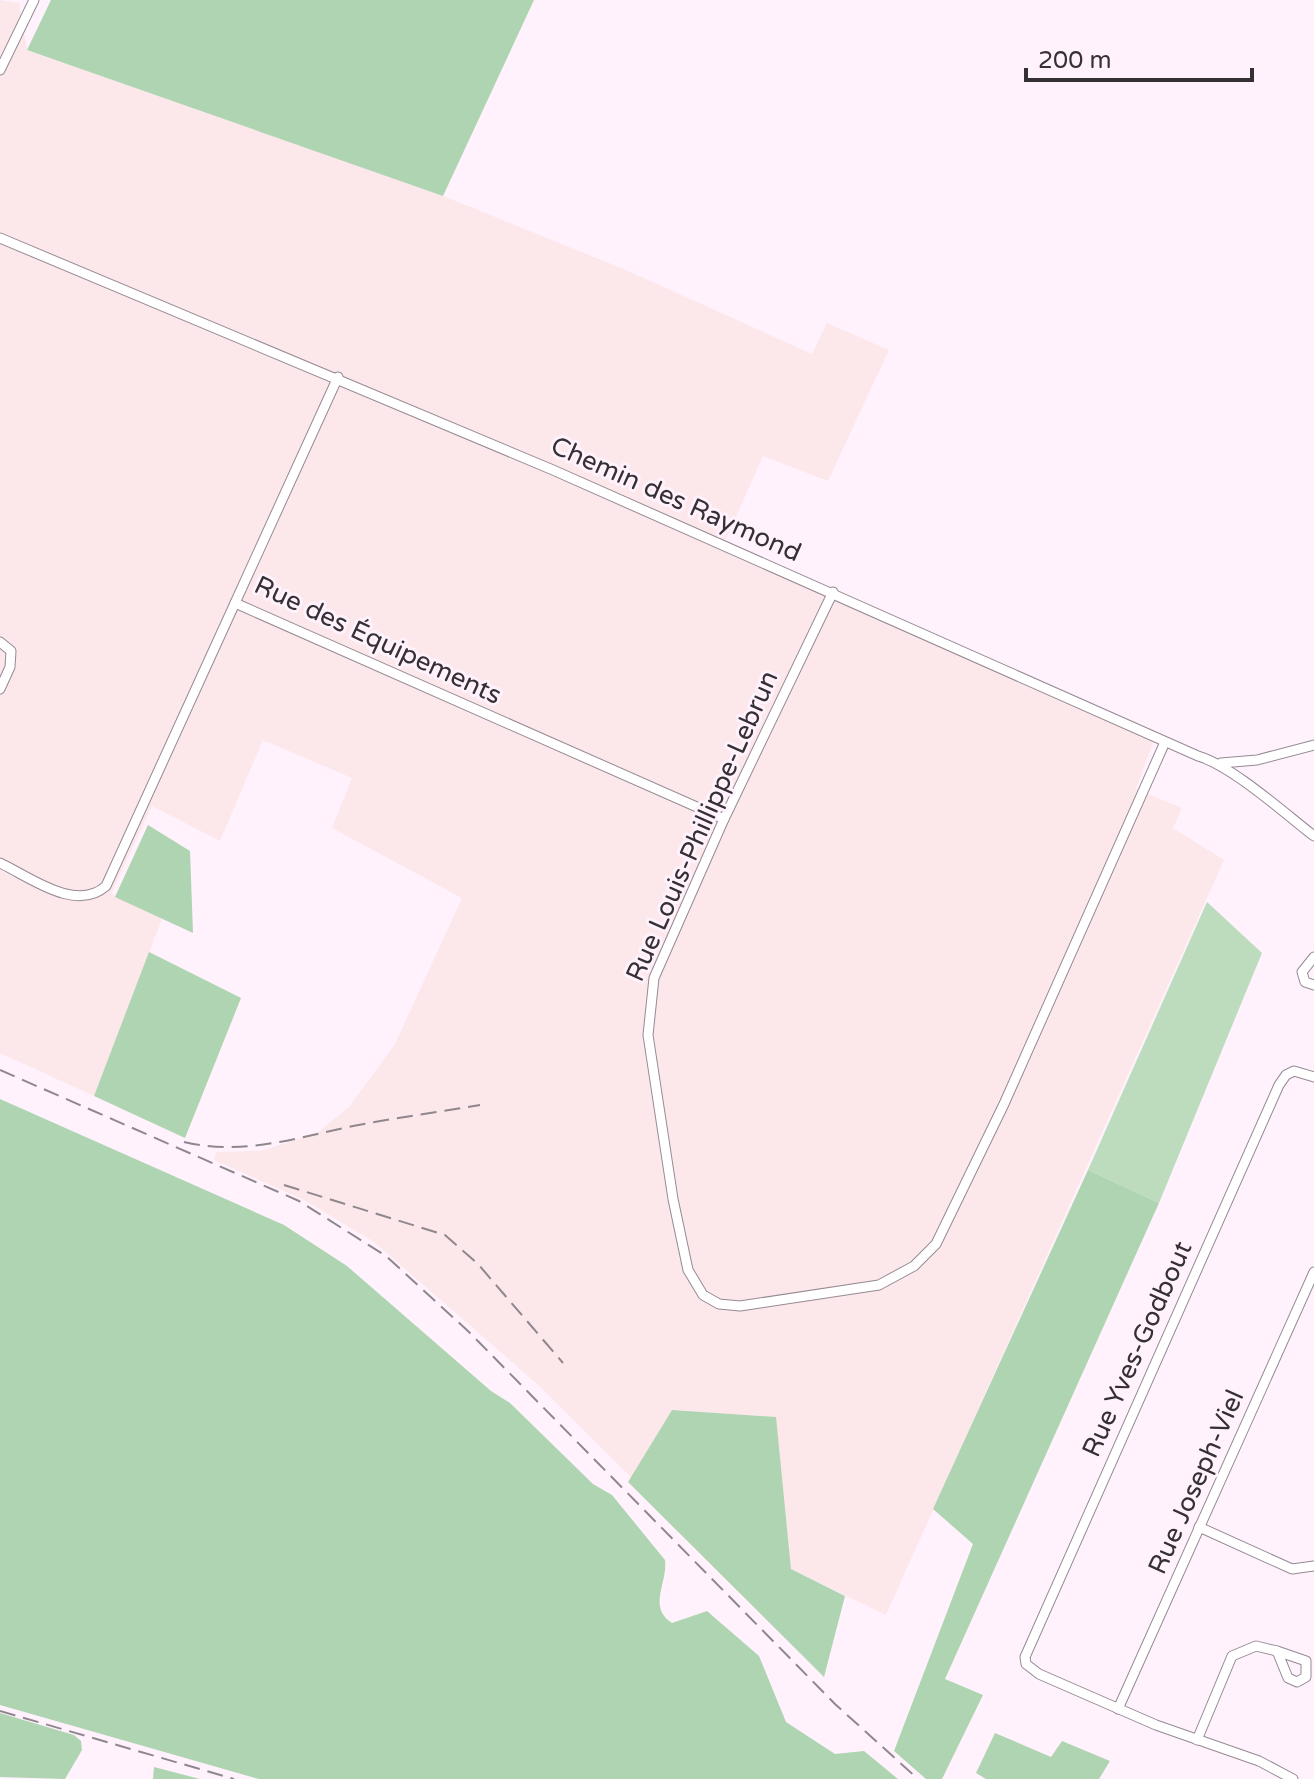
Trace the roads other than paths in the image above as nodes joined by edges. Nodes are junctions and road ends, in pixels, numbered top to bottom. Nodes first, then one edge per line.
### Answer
1 (34, 0) edge
2 (0, 70) edge
3 (0, 238) edge
4 (338, 377) junction
5 (833, 592) junction
6 (235, 603) junction
7 (0, 642) edge
8 (0, 689) edge
9 (1165, 742) junction
10 (1314, 745) edge
11 (1221, 763) junction
12 (724, 819) junction
13 (1314, 836) edge
14 (0, 863) edge
15 (1314, 957) edge
16 (1314, 985) edge
17 (1314, 1077) edge
18 (1314, 1272) edge
19 (1199, 1527) junction
20 (1314, 1566) edge
21 (1277, 1651) dead end
22 (1118, 1709) junction
23 (1197, 1740) junction
24 (1293, 1779) edge

1 - 2 street
3 - 4 street, Chemin des Raymond
4 - 5 street, Chemin des Raymond
4 - 6 street, Rue des Équipements
5 - 9 street, Chemin des Raymond
5 - 12 street, Rue Louis-Phillippe-Lebrun
6 - 12 street, Rue des Équipements
6 - 14 street
7 - 8 street
9 - 11 street, Chemin des Raymond
9 - 12 street, Rue Louis-Phillippe-Lebrun
10 - 11 street
11 - 13 street, Chemin des Raymond
15 - 16 street
17 - 22 street, Rue Yves-Godbout
18 - 19 street, Rue Joseph-Viel
19 - 20 street
19 - 22 street, Rue Joseph-Viel
21 - 23 street
22 - 23 street
23 - 24 street

